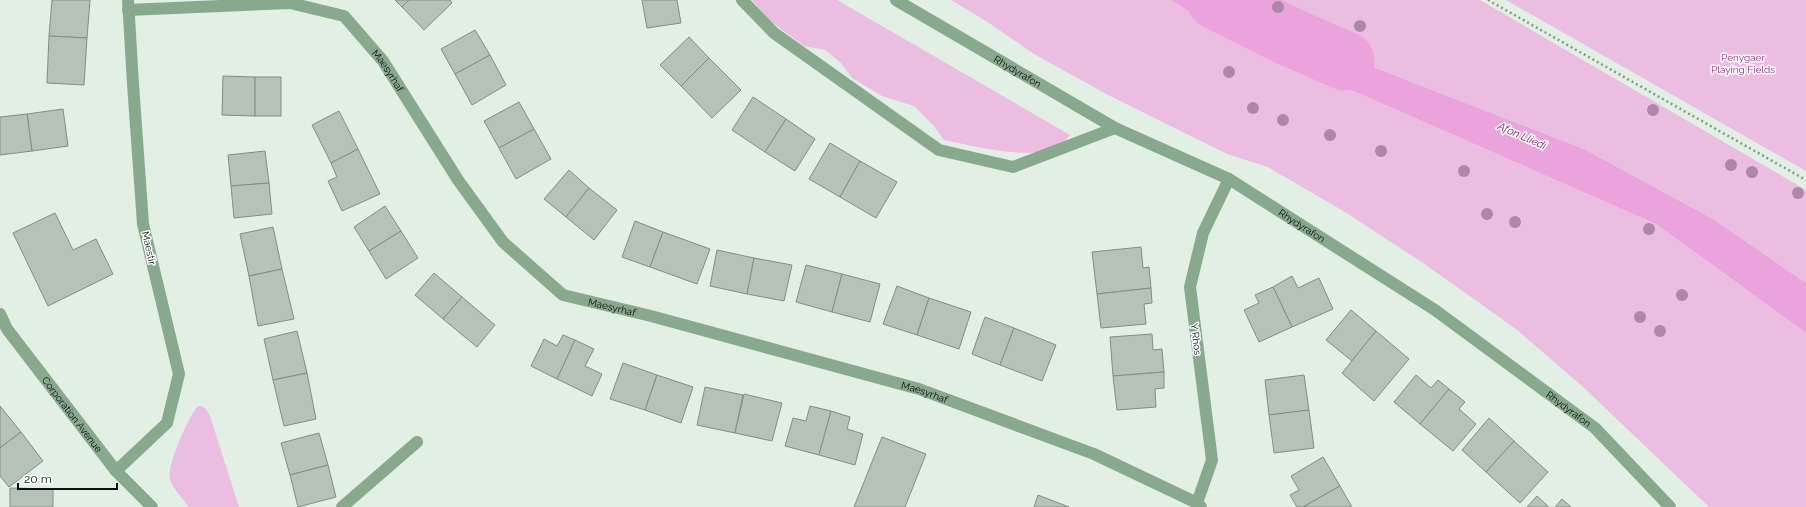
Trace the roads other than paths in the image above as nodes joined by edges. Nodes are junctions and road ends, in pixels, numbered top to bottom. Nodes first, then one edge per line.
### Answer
1 (742, 0) edge
2 (896, 0) edge
3 (128, 5) edge
4 (1115, 128) junction
5 (1229, 179) junction
6 (0, 314) edge
7 (417, 442) dead end
8 (116, 471) junction
9 (1199, 505) edge
10 (152, 507) edge
11 (342, 507) edge
12 (1670, 507) edge

1 - 4 street
2 - 4 street, Rhydyrafon
3 - 8 street, Maestir
3 - 9 street, Maesyrhaf
4 - 5 street, Rhydyrafon
5 - 9 street, Y Rhos
5 - 12 street, Rhydyrafon
6 - 8 street, Corporation Avenue
7 - 11 street
8 - 10 street, Corporation Avenue

